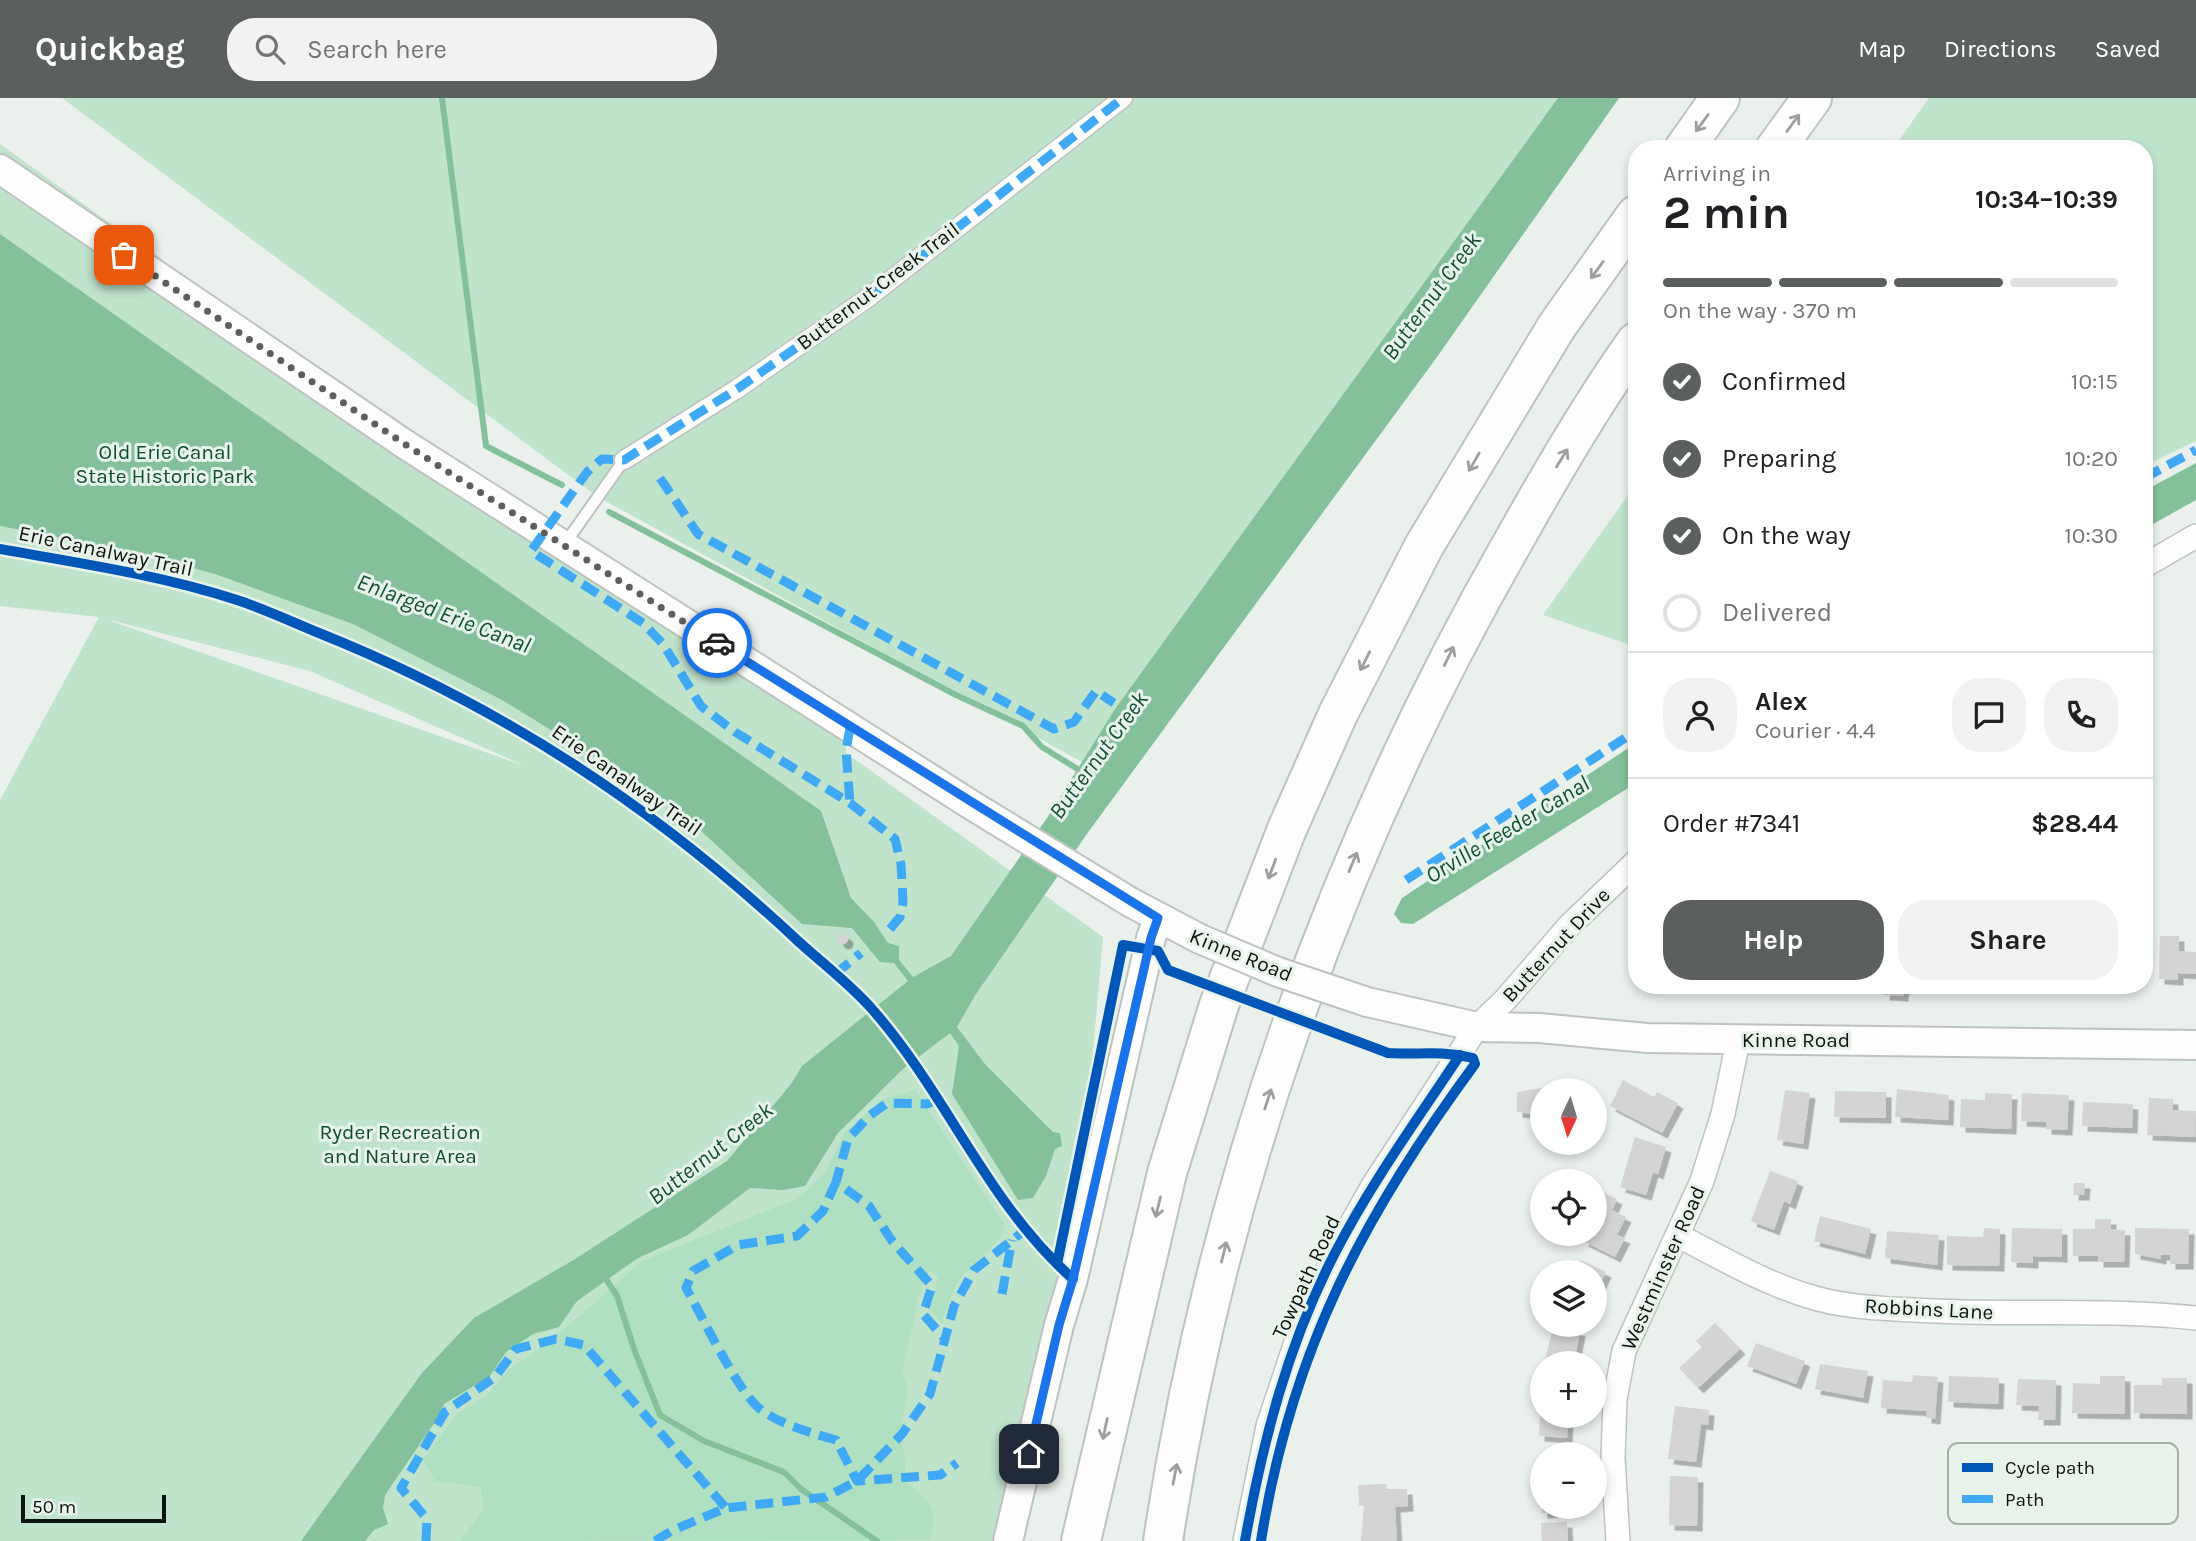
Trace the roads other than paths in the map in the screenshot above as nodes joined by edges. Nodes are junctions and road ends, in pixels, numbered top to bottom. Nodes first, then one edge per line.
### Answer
1 (1123, 98) edge
2 (1720, 98) edge
3 (1812, 98) edge
4 (1690, 140) edge
5 (1782, 140) edge
6 (0, 169) edge
7 (1628, 226) edge
8 (1628, 355) edge
9 (624, 460) joint
10 (2196, 536) edge
11 (564, 545) junction
12 (2153, 561) edge
13 (1628, 870) edge
14 (1158, 918) junction
15 (1477, 1027) junction
16 (1738, 1041) junction
17 (2196, 1045) edge
18 (1677, 1235) junction
19 (2196, 1318) edge
20 (1007, 1541) edge
21 (1080, 1541) edge
22 (1163, 1541) edge
23 (1245, 1541) edge
24 (1618, 1541) edge

1 - 9 street, Butternut Creek Trail
2 -> 4 highway
5 -> 3 highway
6 - 11 street, Kinne Road
7 -> 21 highway
22 -> 8 highway
9 - 11 lane
10 - 12 street
11 - 14 street, Kinne Road
13 - 15 street, Butternut Drive
14 - 15 street, Kinne Road, bridge
14 - 20 street
15 - 16 street, Kinne Road
15 - 23 street, Towpath Road
16 - 17 street, Kinne Road
16 - 18 street, Westminster Road
18 - 19 street, Robbins Lane
18 - 24 street, Westminster Road

